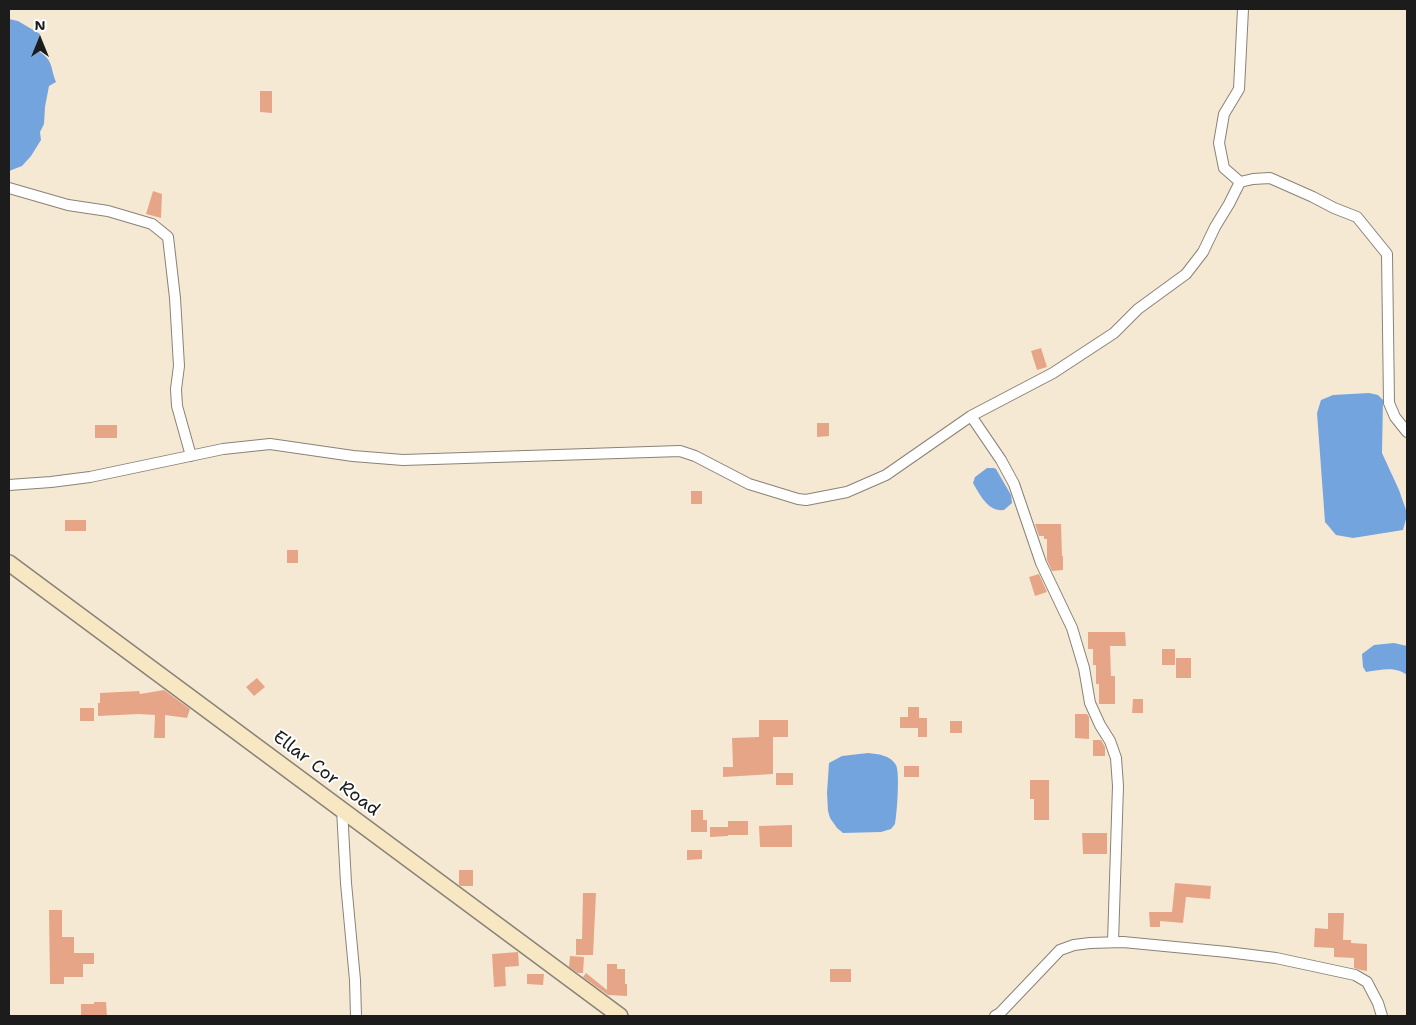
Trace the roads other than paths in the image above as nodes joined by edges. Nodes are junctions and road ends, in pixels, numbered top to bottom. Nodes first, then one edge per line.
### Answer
1 (1243, 9) edge
2 (1240, 182) junction
3 (9, 188) edge
4 (971, 416) junction
5 (1407, 432) edge
6 (191, 456) junction
7 (9, 485) edge
8 (9, 563) edge
9 (342, 809) junction
10 (1112, 942) junction
11 (356, 1016) edge
12 (620, 1016) edge
13 (995, 1016) edge
14 (1382, 1016) edge

1 - 2 street
2 - 4 street
2 - 5 street
3 - 6 street
4 - 6 street
4 - 10 street
6 - 7 street
8 - 9 main road, Ellar Cor Road
9 - 11 street
9 - 12 main road, Ellar Cor Road
10 - 13 street
10 - 14 street

